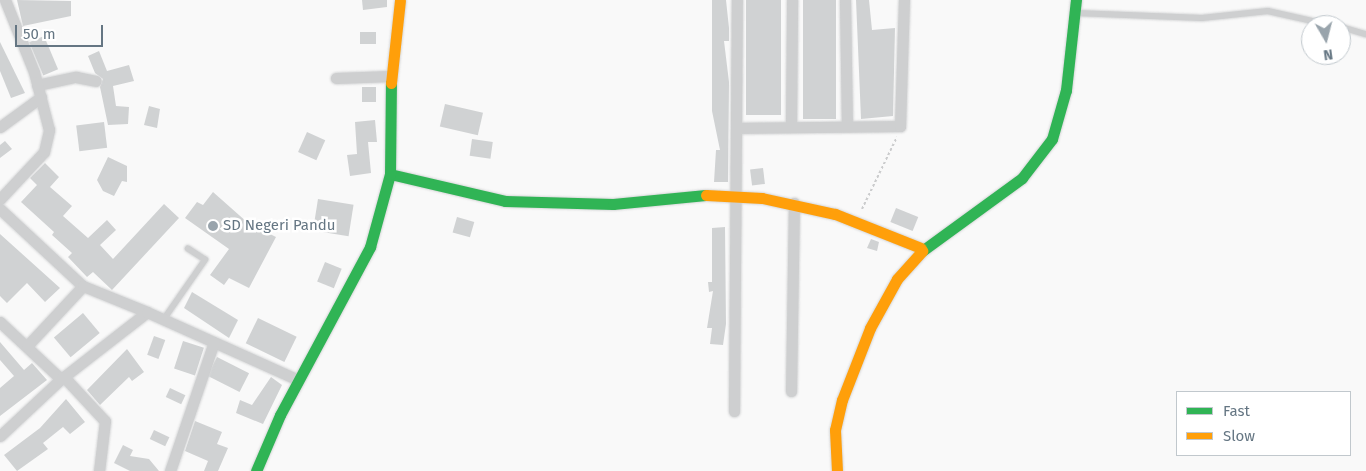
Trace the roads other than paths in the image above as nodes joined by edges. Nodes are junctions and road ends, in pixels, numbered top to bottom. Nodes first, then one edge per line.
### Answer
1 (5, 0) edge
2 (400, 0) edge
3 (737, 0) edge
4 (792, 0) edge
5 (845, 0) edge
6 (904, 0) edge
7 (1076, 0) edge
8 (1076, 12) junction
9 (1301, 18) edge
10 (1351, 30) edge
11 (1366, 34) edge
12 (391, 76) junction
13 (336, 78) dead end
14 (96, 81) dead end
15 (37, 85) junction
16 (41, 97) junction
17 (791, 126) junction
18 (847, 126) junction
19 (0, 127) edge
20 (736, 128) junction
21 (390, 174) junction
22 (735, 195) junction
23 (0, 199) edge
24 (794, 203) junction
25 (0, 209) edge
26 (188, 248) dead end
27 (922, 248) junction
28 (83, 286) junction
29 (147, 312) junction
30 (164, 319) junction
31 (0, 322) edge
32 (214, 342) junction
33 (27, 346) junction
34 (62, 378) junction
35 (298, 380) junction
36 (791, 391) dead end
37 (734, 411) dead end
38 (0, 436) edge
39 (99, 471) edge
40 (170, 471) edge
41 (256, 471) edge
42 (837, 471) edge

1 - 15 street
2 - 12 main road
3 - 20 street
4 - 17 street
5 - 18 street
6 - 18 street
7 - 8 main road
8 - 9 lane
8 - 27 main road
10 - 11 lane
12 - 13 street
12 - 21 main road
14 - 15 street
15 - 16 street
16 - 19 street
16 - 23 street
17 - 18 street
17 - 20 street
20 - 22 street
21 - 22 main road
21 - 35 main road
22 - 24 main road
22 - 37 street
24 - 27 main road
24 - 36 street
25 - 28 street
26 - 30 lane
27 - 42 main road
28 - 29 street
28 - 33 street
29 - 30 street
29 - 34 street
30 - 32 street
31 - 33 street
32 - 35 street
32 - 40 street
33 - 34 street
34 - 38 street
34 - 39 street
35 - 41 main road

